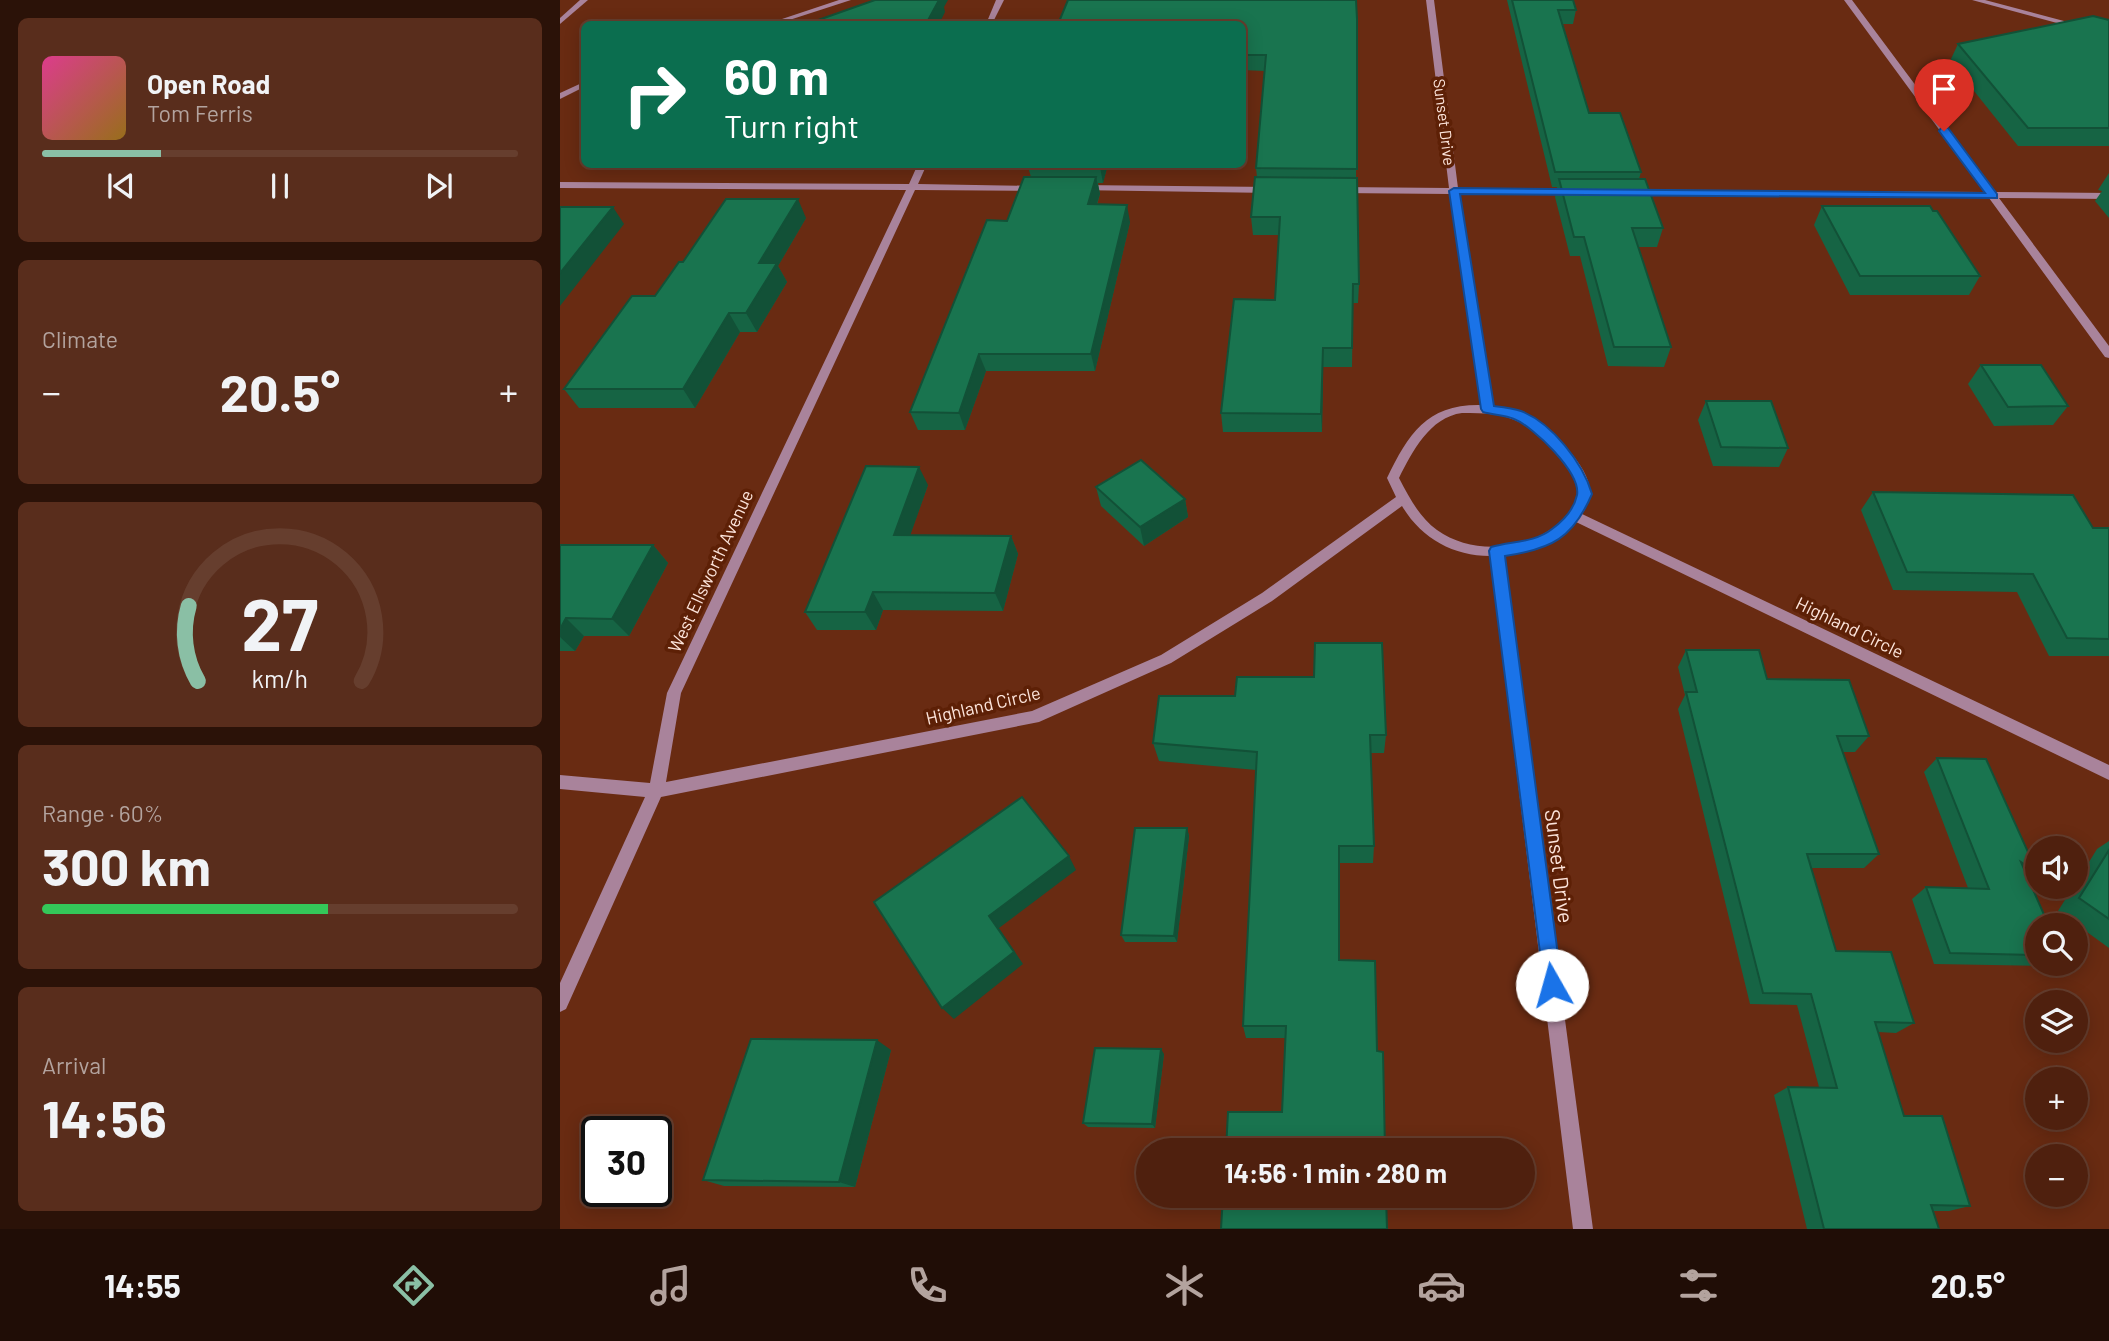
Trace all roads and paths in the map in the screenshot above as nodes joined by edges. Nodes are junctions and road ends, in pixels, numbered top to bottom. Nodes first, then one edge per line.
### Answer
1 (584, 0) edge
2 (847, 0) edge
3 (1000, 0) edge
4 (1430, 0) edge
5 (1848, 0) edge
6 (1976, 0) edge
7 (780, 21) edge
8 (990, 21) edge
9 (560, 22) edge
10 (2109, 35) edge
11 (581, 86) edge
12 (560, 96) edge
13 (921, 168) edge
14 (560, 185) edge
15 (913, 187) junction
16 (1052, 188) edge
17 (1065, 188) edge
18 (1288, 190) edge
19 (1329, 190) edge
20 (1454, 191) junction
21 (1592, 192) edge
22 (1620, 192) edge
23 (1993, 196) junction
24 (2109, 196) edge
25 (2109, 354) edge
26 (1488, 409) junction
27 (1403, 499) junction
28 (1575, 516) junction
29 (1496, 551) junction
30 (2109, 773) edge
31 (560, 782) edge
32 (656, 791) junction
33 (560, 1003) edge
34 (1583, 1229) edge

1 - 9 street
2 - 7 street
3 - 8 street
4 - 20 street, Sunset Drive
5 - 23 street
6 - 10 street
11 - 12 street
13 - 15 street, West Ellsworth Avenue
14 - 15 street
15 - 16 street
15 - 32 street, West Ellsworth Avenue
17 - 18 street
19 - 20 street
20 - 21 street
20 - 26 street, Sunset Drive
22 - 23 street
23 - 24 street
23 - 25 street
26 - 27 street
26 - 28 street
27 - 29 street
27 - 32 street, Highland Circle
28 - 29 street
28 - 30 street, Highland Circle
29 - 34 street, Sunset Drive
31 - 32 street, Highland Circle
32 - 33 street, West Ellsworth Avenue

